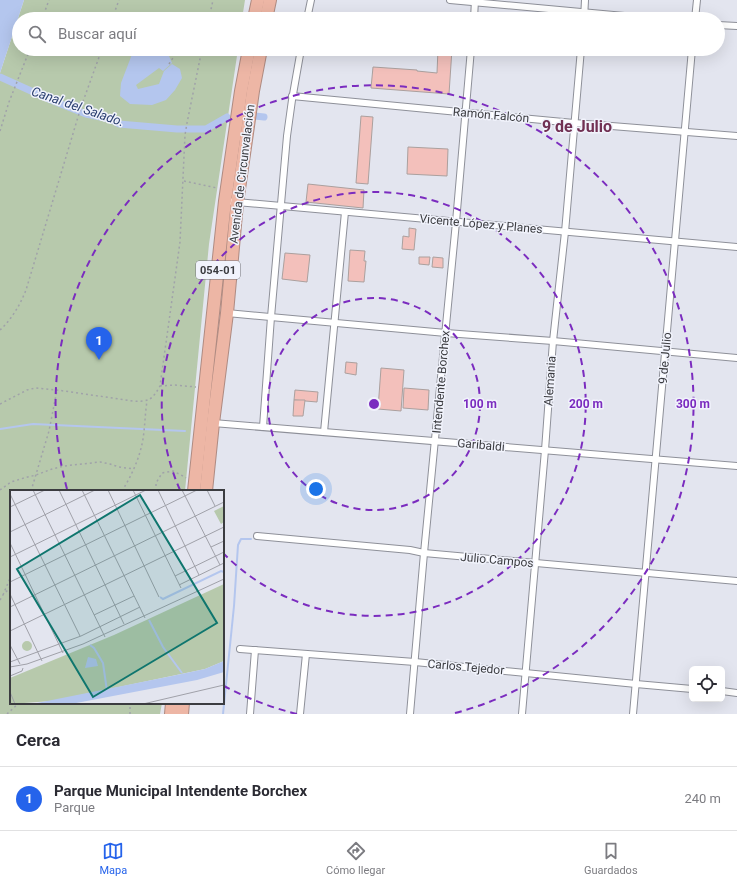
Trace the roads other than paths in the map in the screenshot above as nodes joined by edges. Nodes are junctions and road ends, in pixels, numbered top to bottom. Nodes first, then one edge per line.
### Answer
1 (258, 0) edge
2 (270, 0) edge
3 (311, 0) edge
4 (450, 0) edge
5 (585, 0) edge
6 (697, 0) edge
7 (475, 1) edge
8 (255, 12) edge
9 (267, 12) edge
10 (308, 12) edge
11 (474, 12) edge
12 (555, 12) edge
13 (584, 12) edge
14 (696, 12) edge
15 (725, 25) edge
16 (737, 26) edge
17 (248, 56) edge
18 (260, 56) edge
19 (300, 56) edge
20 (470, 56) edge
21 (580, 56) edge
22 (691, 56) edge
23 (292, 96) junction
24 (466, 112) junction
25 (574, 122) junction
26 (685, 132) junction
27 (737, 136) edge
28 (231, 202) junction
29 (281, 206) junction
30 (345, 212) junction
31 (456, 222) junction
32 (564, 232) junction
33 (676, 242) junction
34 (737, 247) edge
35 (227, 313) junction
36 (271, 317) junction
37 (335, 322) junction
38 (446, 333) junction
39 (553, 341) junction
40 (666, 352) junction
41 (737, 358) edge
42 (207, 422) junction
43 (263, 427) junction
44 (324, 432) junction
45 (436, 441) junction
46 (545, 450) junction
47 (656, 460) junction
48 (737, 466) edge
49 (194, 489) edge
50 (206, 490) edge
51 (257, 536) dead end
52 (424, 553) junction
53 (535, 563) junction
54 (646, 574) junction
55 (737, 581) edge
56 (240, 649) dead end
57 (255, 650) junction
58 (306, 654) junction
59 (415, 662) junction
60 (525, 673) junction
61 (636, 684) junction
62 (689, 689) edge
63 (725, 691) edge
64 (737, 692) edge
65 (172, 704) edge
66 (184, 704) edge
67 (171, 714) edge
68 (182, 714) edge
69 (250, 714) edge
70 (300, 714) edge
71 (410, 714) edge
72 (522, 714) edge
73 (633, 714) edge

1 - 8 highway
2 - 9 highway
3 - 10 street
4 - 7 street
5 - 13 street
6 - 14 street
7 - 11 street
7 - 12 street
15 - 16 street
17 - 28 highway, Avenida de Circunvalación / 054-01
18 - 28 highway, Avenida de Circunvalación / 054-01
19 - 23 street
20 - 24 street, Intendente Borchex
21 - 25 street, Alemania
22 - 26 street, 9 de Julio
23 - 24 street, Ramón Falcón
23 - 29 street
24 - 25 street, Ramón Falcón
24 - 31 street, Intendente Borchex
25 - 26 street, Ramón Falcón
25 - 32 street, Alemania
26 - 27 street, Ramón Falcón
26 - 33 street, 9 de Julio
28 - 29 street, Vicente López y Planes
28 - 35 highway, Avenida de Circunvalación / 054-01
28 - 42 highway, Avenida de Circunvalación / 054-01
29 - 30 street, Vicente López y Planes
29 - 36 street
30 - 31 street, Vicente López y Planes
30 - 37 street
31 - 32 street, Vicente López y Planes
31 - 38 street, Intendente Borchex
32 - 33 street, Vicente López y Planes
32 - 39 street, Alemania
33 - 34 street, Vicente López y Planes
33 - 40 street, 9 de Julio
35 - 36 street
35 - 42 highway, Avenida de Circunvalación / 054-01
36 - 37 street
36 - 43 street
37 - 38 street
37 - 44 street
38 - 39 street
38 - 45 street, Intendente Borchex
39 - 40 street
39 - 46 street, Alemania
40 - 41 street
40 - 47 street, 9 de Julio
42 - 43 street, Garibaldi
42 - 49 highway, Avenida de Circunvalación / 054-01
42 - 50 highway, Avenida de Circunvalación / 054-01
43 - 44 street, Garibaldi
44 - 45 street, Garibaldi
45 - 46 street, Garibaldi
45 - 52 street, Intendente Borchex
46 - 47 street, Garibaldi
46 - 53 street, Alemania
47 - 48 street, Garibaldi
47 - 54 street, 9 de Julio
51 - 52 street, Julio Campos
52 - 53 street, Julio Campos
52 - 59 street, Intendente Borchex
53 - 54 street, Julio Campos
53 - 60 street, Alemania
54 - 55 street, Julio Campos
54 - 61 street, 9 de Julio
56 - 57 street, Carlos Tejedor
57 - 58 street, Carlos Tejedor
57 - 69 street
58 - 59 street, Carlos Tejedor
58 - 70 street
59 - 60 street, Carlos Tejedor
59 - 71 street, Intendente Borchex
60 - 61 street, Carlos Tejedor
60 - 72 street, Alemania
61 - 62 street, Carlos Tejedor
61 - 73 street, 9 de Julio
63 - 64 street
65 - 67 highway
66 - 68 highway

